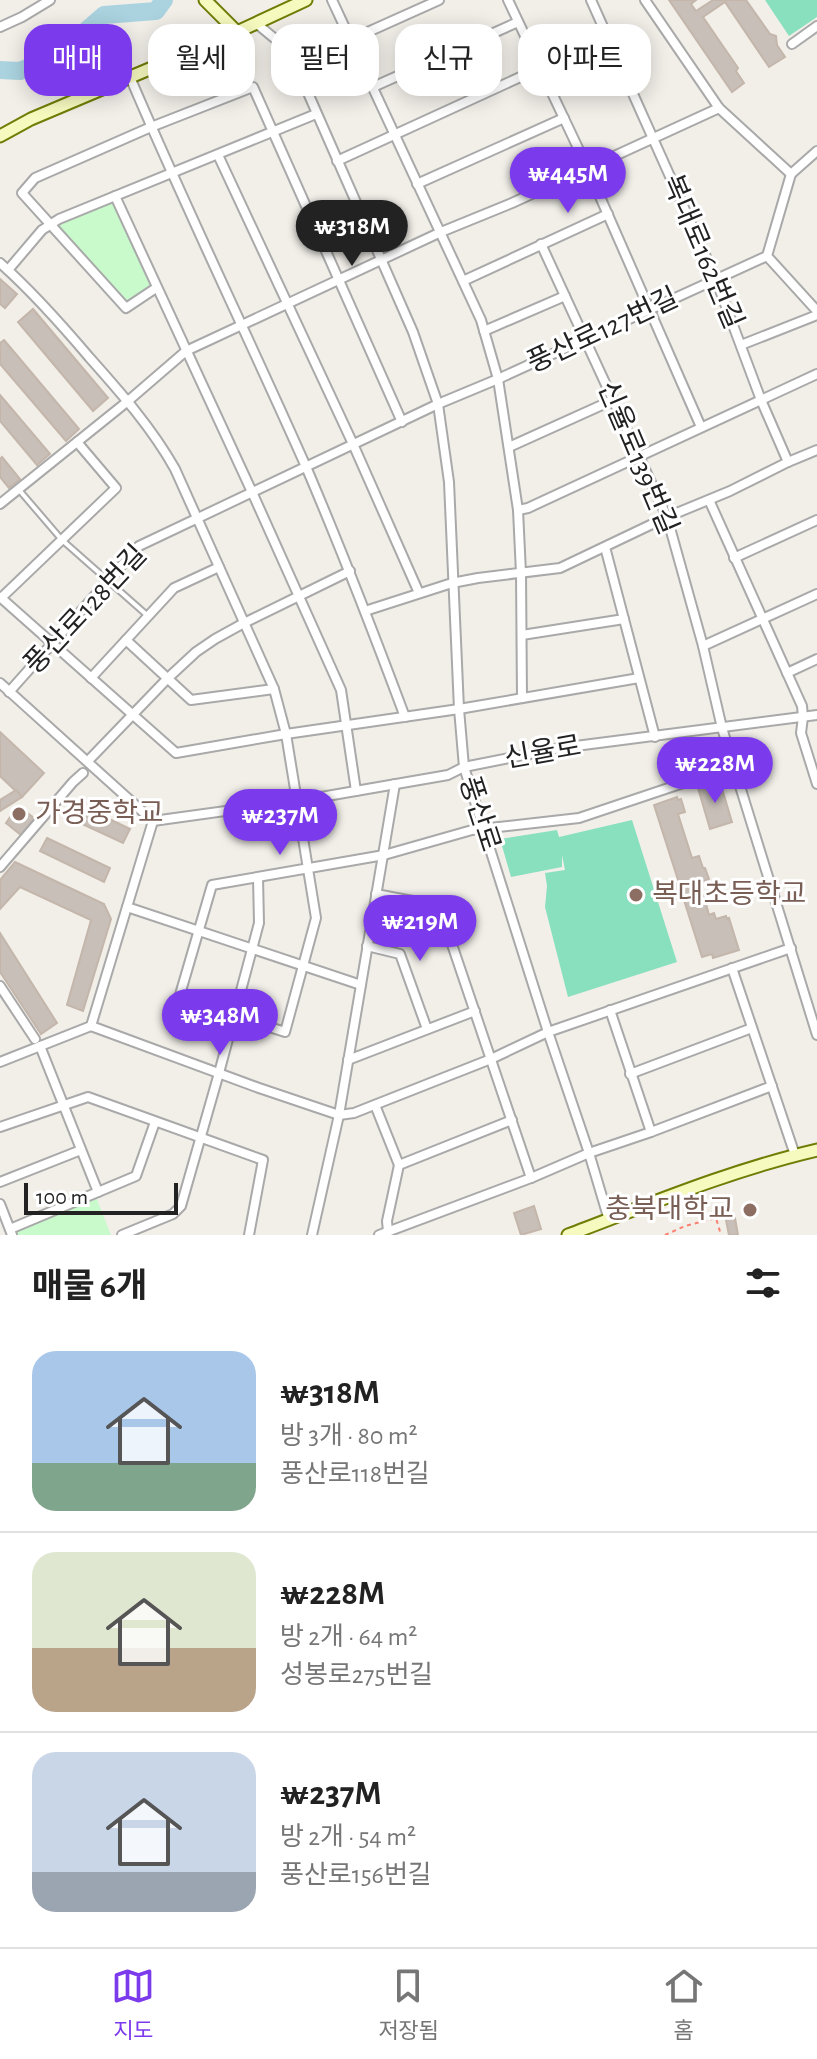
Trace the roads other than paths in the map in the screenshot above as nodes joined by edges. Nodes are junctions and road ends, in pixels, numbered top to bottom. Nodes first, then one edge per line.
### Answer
1 (50, 0) edge
2 (205, 0) edge
3 (306, 0) edge
4 (332, 0) edge
5 (439, 0) edge
6 (508, 0) edge
7 (591, 0) edge
8 (645, 0) edge
9 (518, 22) joint
10 (256, 23) joint
11 (229, 24) edge
12 (343, 24) edge
13 (817, 26) edge
14 (0, 27) edge
15 (379, 27) edge
16 (792, 44) dead end
17 (518, 78) edge
18 (132, 82) edge
19 (379, 84) edge
20 (85, 96) edge
21 (377, 96) edge
22 (553, 96) edge
23 (719, 108) junction
24 (316, 114) junction
25 (564, 118) junction
26 (151, 127) junction
27 (274, 131) junction
28 (394, 134) junction
29 (0, 136) edge
30 (653, 138) junction
31 (817, 151) edge
32 (218, 155) junction
33 (337, 161) junction
34 (587, 167) junction
35 (172, 173) junction
36 (791, 174) junction
37 (417, 184) junction
38 (115, 196) junction
39 (608, 214) junction
40 (49, 224) junction
41 (441, 232) junction
42 (541, 244) junction
43 (767, 256) junction
44 (383, 260) junction
45 (0, 263) edge
46 (8, 270) junction
47 (340, 279) junction
48 (716, 279) junction
49 (463, 281) junction
50 (156, 288) junction
51 (565, 296) junction
52 (287, 303) junction
53 (650, 310) junction
54 (817, 313) edge
55 (240, 325) junction
56 (484, 331) junction
57 (585, 339) junction
58 (741, 345) junction
59 (186, 351) junction
60 (817, 374) edge
61 (498, 379) junction
62 (613, 400) junction
63 (761, 400) junction
64 (128, 401) junction
65 (438, 404) junction
66 (402, 422) junction
67 (701, 427) junction
68 (77, 442) junction
69 (353, 444) junction
70 (509, 447) junction
71 (817, 450) edge
72 (639, 455) junction
73 (788, 462) junction
74 (306, 467) junction
75 (18, 489) junction
76 (252, 492) junction
77 (709, 500) junction
78 (0, 504) edge
79 (518, 510) junction
80 (667, 517) junction
81 (197, 518) junction
82 (817, 520) edge
83 (62, 540) junction
84 (605, 547) junction
85 (734, 558) junction
86 (219, 567) junction
87 (350, 571) junction
88 (521, 573) junction
89 (108, 582) junction
90 (452, 583) junction
91 (419, 593) junction
92 (817, 594) edge
93 (300, 597) junction
94 (0, 598) edge
95 (365, 611) junction
96 (148, 616) junction
97 (624, 619) junction
98 (762, 620) junction
99 (244, 623) junction
100 (522, 635) junction
101 (126, 640) junction
102 (53, 644) junction
103 (703, 646) junction
104 (817, 659) edge
105 (787, 673) junction
106 (91, 678) junction
107 (168, 678) junction
108 (639, 678) junction
109 (0, 683) edge
110 (274, 689) junction
111 (9, 692) junction
112 (522, 698) junction
113 (459, 709) junction
114 (132, 715) junction
115 (817, 715) edge
116 (405, 717) junction
117 (803, 717) junction
118 (347, 725) junction
119 (722, 728) junction
120 (286, 734) junction
121 (655, 737) junction
122 (88, 761) junction
123 (734, 766) junction
124 (464, 767) junction
125 (83, 773) dead end
126 (395, 784) junction
127 (817, 784) edge
128 (356, 791) junction
129 (298, 801) junction
130 (153, 821) junction
131 (484, 828) junction
132 (384, 855) junction
133 (0, 867) edge
134 (309, 868) junction
135 (258, 877) junction
136 (376, 894) junction
137 (127, 907) junction
138 (199, 931) junction
139 (367, 946) junction
140 (791, 948) junction
141 (252, 949) junction
142 (303, 966) junction
143 (732, 968) junction
144 (361, 985) junction
145 (0, 986) edge
146 (610, 1010) junction
147 (475, 1011) junction
148 (234, 1016) junction
149 (91, 1026) junction
150 (752, 1028) junction
151 (427, 1029) junction
152 (548, 1032) junction
153 (817, 1035) edge
154 (38, 1042) junction
155 (491, 1059) junction
156 (348, 1060) junction
157 (0, 1062) edge
158 (219, 1073) junction
159 (630, 1074) junction
160 (772, 1086) junction
161 (375, 1105) junction
162 (63, 1107) junction
163 (339, 1115) junction
164 (512, 1120) junction
165 (155, 1122) junction
166 (0, 1127) edge
167 (651, 1132) junction
168 (201, 1138) junction
169 (81, 1150) junction
170 (817, 1150) edge
171 (589, 1153) junction
172 (795, 1155) junction
173 (399, 1165) junction
174 (531, 1178) junction
175 (0, 1182) edge
176 (98, 1192) junction
177 (0, 1204) edge
178 (609, 1220) junction
179 (11, 1232) edge
180 (384, 1233) edge
181 (122, 1235) edge
182 (249, 1235) edge
183 (312, 1235) edge
184 (568, 1235) edge

1 - 14 street
2 - 11 street
3 - 10 street
4 - 12 street
5 - 15 street
6 - 9 street
7 - 30 street, 복대로162번길
8 - 23 street
9 - 19 street
10 - 24 street, 풍산로
13 - 16 street
17 - 28 street
18 - 26 street
20 - 29 street
21 - 28 street
22 - 25 street
23 - 30 street
23 - 36 street
24 - 27 street
24 - 33 street, 풍산로
25 - 34 street
25 - 37 street
26 - 27 street
26 - 35 street
26 - 40 street
27 - 32 street
27 - 47 street
28 - 33 street
28 - 37 street
30 - 34 street
30 - 48 street, 복대로162번길
31 - 36 street
32 - 35 street
32 - 52 street
33 - 44 street, 풍산로
34 - 39 street
34 - 41 street
35 - 38 street
35 - 55 street
36 - 43 street
37 - 41 street
38 - 40 street
38 - 50 street
39 - 42 street
39 - 53 street
40 - 46 street
40 - 50 street
41 - 44 street
41 - 49 street
42 - 49 street
42 - 51 street, 신율로139번길
43 - 48 street, 풍산로127번길
43 - 54 street
44 - 47 street
44 - 65 street, 풍산로
45 - 46 street
46 - 64 street
47 - 52 street
47 - 66 street
48 - 53 street, 풍산로127번길
48 - 58 street, 복대로162번길
49 - 56 street
50 - 59 street
51 - 56 street
51 - 57 street, 신율로139번길
52 - 55 street
52 - 69 street
53 - 57 street, 풍산로127번길
53 - 67 street
54 - 58 street
55 - 59 street
55 - 74 street
56 - 61 street
57 - 61 street, 풍산로127번길
57 - 62 street, 신율로139번길
58 - 63 street, 복대로162번길
59 - 64 street
59 - 76 street
60 - 63 street
61 - 65 street, 풍산로127번길
61 - 70 street
62 - 70 street
62 - 72 street, 신율로139번길
63 - 67 street
63 - 73 street, 복대로162번길
64 - 68 street
64 - 81 street
65 - 66 street, 풍산로128번길
65 - 90 street, 풍산로
66 - 69 street, 풍산로128번길
67 - 72 street
68 - 75 street
68 - 83 street
69 - 74 street, 풍산로128번길
69 - 91 street
70 - 79 street
71 - 73 street
72 - 79 street
72 - 80 street, 신율로139번길
73 - 77 street
74 - 76 street, 풍산로128번길
74 - 87 street
75 - 78 street
75 - 83 lane
76 - 81 street, 풍산로128번길
76 - 93 street
77 - 80 street
77 - 85 street
79 - 88 street
80 - 84 street
80 - 103 street, 신율로139번길
81 - 86 street
81 - 89 street, 풍산로128번길
82 - 85 street
83 - 89 lane
83 - 94 street
84 - 88 street
84 - 97 street
85 - 98 street
86 - 96 street
86 - 99 street
87 - 93 street
87 - 95 street
88 - 90 street
88 - 100 street
89 - 96 lane
89 - 102 street, 풍산로128번길
90 - 91 street
90 - 113 street, 풍산로
91 - 95 street
92 - 98 street
93 - 99 street
93 - 118 street
94 - 102 street
95 - 116 street
96 - 101 street
97 - 100 street
97 - 108 street
98 - 103 street
98 - 105 street
99 - 107 street
99 - 110 street
100 - 112 street
101 - 106 street
101 - 107 street
102 - 106 street
102 - 111 street, 풍산로128번길
103 - 119 street, 신율로139번길
104 - 105 street
105 - 117 street
106 - 114 street
107 - 110 street
107 - 114 street
108 - 112 street
108 - 121 street
109 - 111 street
110 - 120 street
111 - 122 street
112 - 113 street
113 - 116 street
113 - 124 street, 풍산로
114 - 120 street
114 - 122 street
115 - 117 street, 신율로
116 - 118 street
117 - 119 street, 신율로
117 - 127 street
118 - 120 street
118 - 128 street
119 - 121 street, 신율로
119 - 123 street, 신율로139번길
120 - 129 street
121 - 124 street, 신율로
122 - 130 street
123 - 131 street
123 - 140 street, 신율로139번길
124 - 126 street, 신율로
124 - 131 street, 풍산로
125 - 133 street
126 - 128 street, 신율로
126 - 132 street
128 - 129 street, 신율로
129 - 130 street, 신율로
129 - 134 street
130 - 137 street
131 - 132 street
131 - 152 street, 풍산로
132 - 134 street
132 - 136 street
134 - 135 street
134 - 142 street
135 - 138 street
135 - 141 street
136 - 139 street
136 - 147 street
137 - 138 street
137 - 149 street
138 - 141 street
138 - 148 street
139 - 144 street
139 - 151 street
140 - 143 street
140 - 153 street, 신율로139번길
141 - 142 street
141 - 148 street
142 - 144 street
142 - 148 street
143 - 146 street
143 - 150 street
144 - 156 street
145 - 154 street
146 - 152 street
146 - 159 street
147 - 151 street
147 - 155 street
148 - 158 street
149 - 154 street
149 - 158 street
150 - 159 street
150 - 160 street
151 - 156 street
152 - 155 street
152 - 171 street, 풍산로
154 - 157 street
154 - 162 street
155 - 161 street
155 - 164 street
156 - 163 street
158 - 163 street
158 - 168 street
159 - 167 street
160 - 167 street
160 - 172 street
161 - 163 street
161 - 173 street
162 - 165 street
162 - 166 street
162 - 169 street
163 - 183 street
164 - 173 street
164 - 174 street
165 - 168 street
165 - 176 street
167 - 171 street
168 - 181 street
168 - 182 street
169 - 175 street
169 - 176 street
170 - 172 street
171 - 174 street
171 - 178 street, 풍산로
172 - 178 street
173 - 180 street
174 - 180 street
176 - 179 street
177 - 179 street
178 - 184 street

